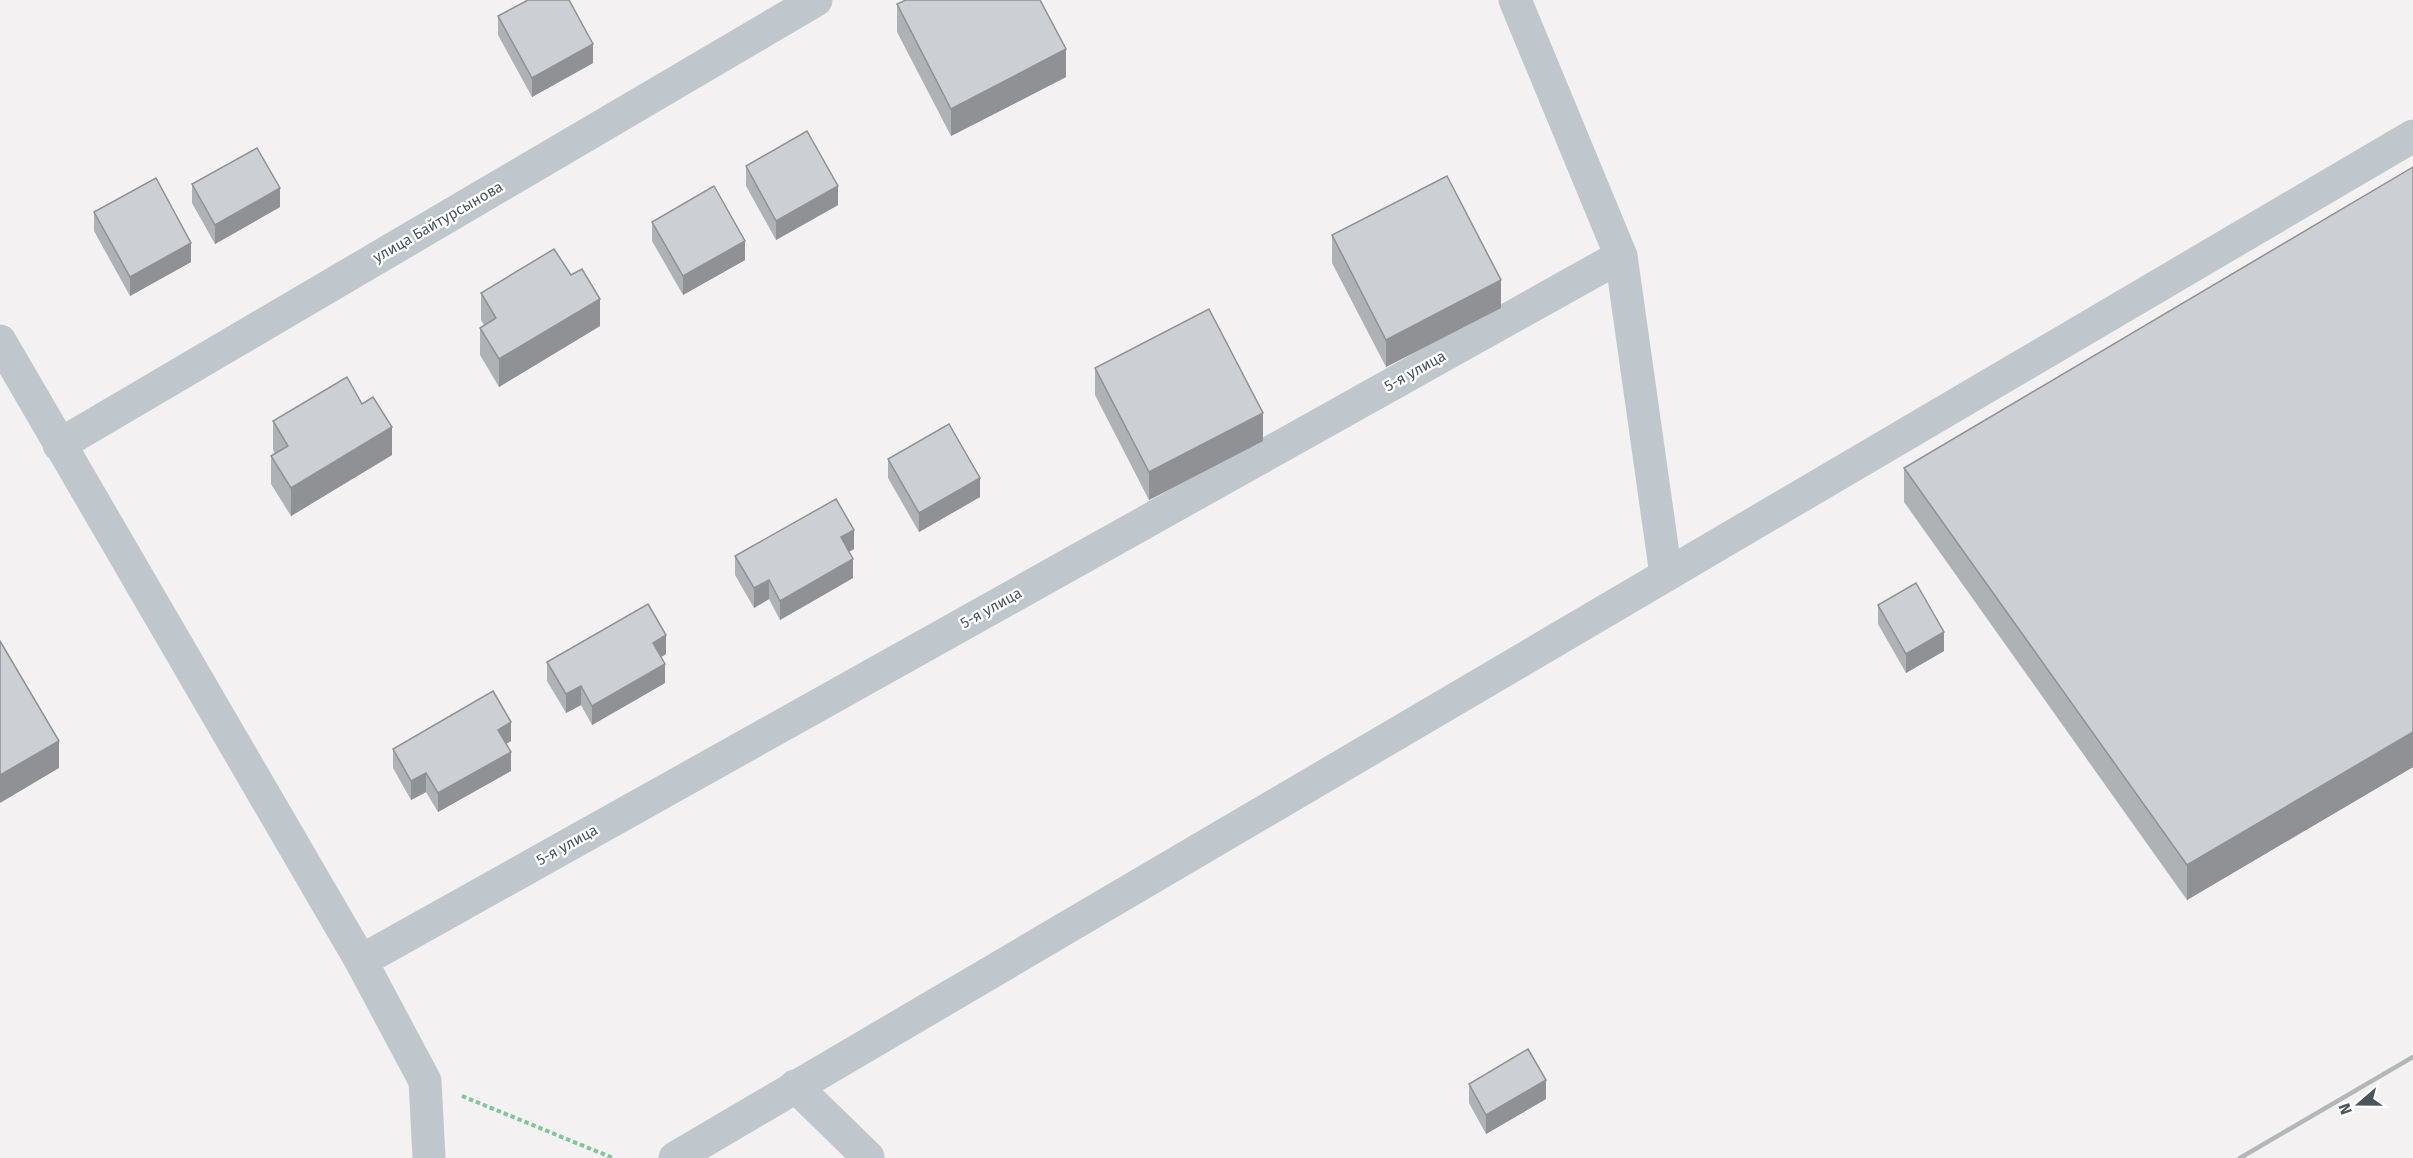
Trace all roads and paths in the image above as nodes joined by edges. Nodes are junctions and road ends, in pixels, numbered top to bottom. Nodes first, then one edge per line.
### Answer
1 (816, 0) edge
2 (1515, 0) edge
3 (2413, 136) edge
4 (1621, 256) junction
5 (0, 341) edge
6 (59, 444) junction
7 (1666, 574) junction
8 (361, 961) junction
9 (425, 1081) junction
10 (795, 1086) junction
11 (719, 1147) edge
12 (429, 1158) edge
13 (613, 1158) edge
14 (675, 1158) edge
15 (868, 1158) edge

1 - 6 street, улица Байтурсынова
2 - 4 street
3 - 7 street
4 - 7 street
4 - 8 street, 5-я улица
5 - 6 street
6 - 8 street
7 - 10 street
8 - 9 street
9 - 12 street
9 - 13 path
10 - 11 street
10 - 15 street
11 - 14 street

